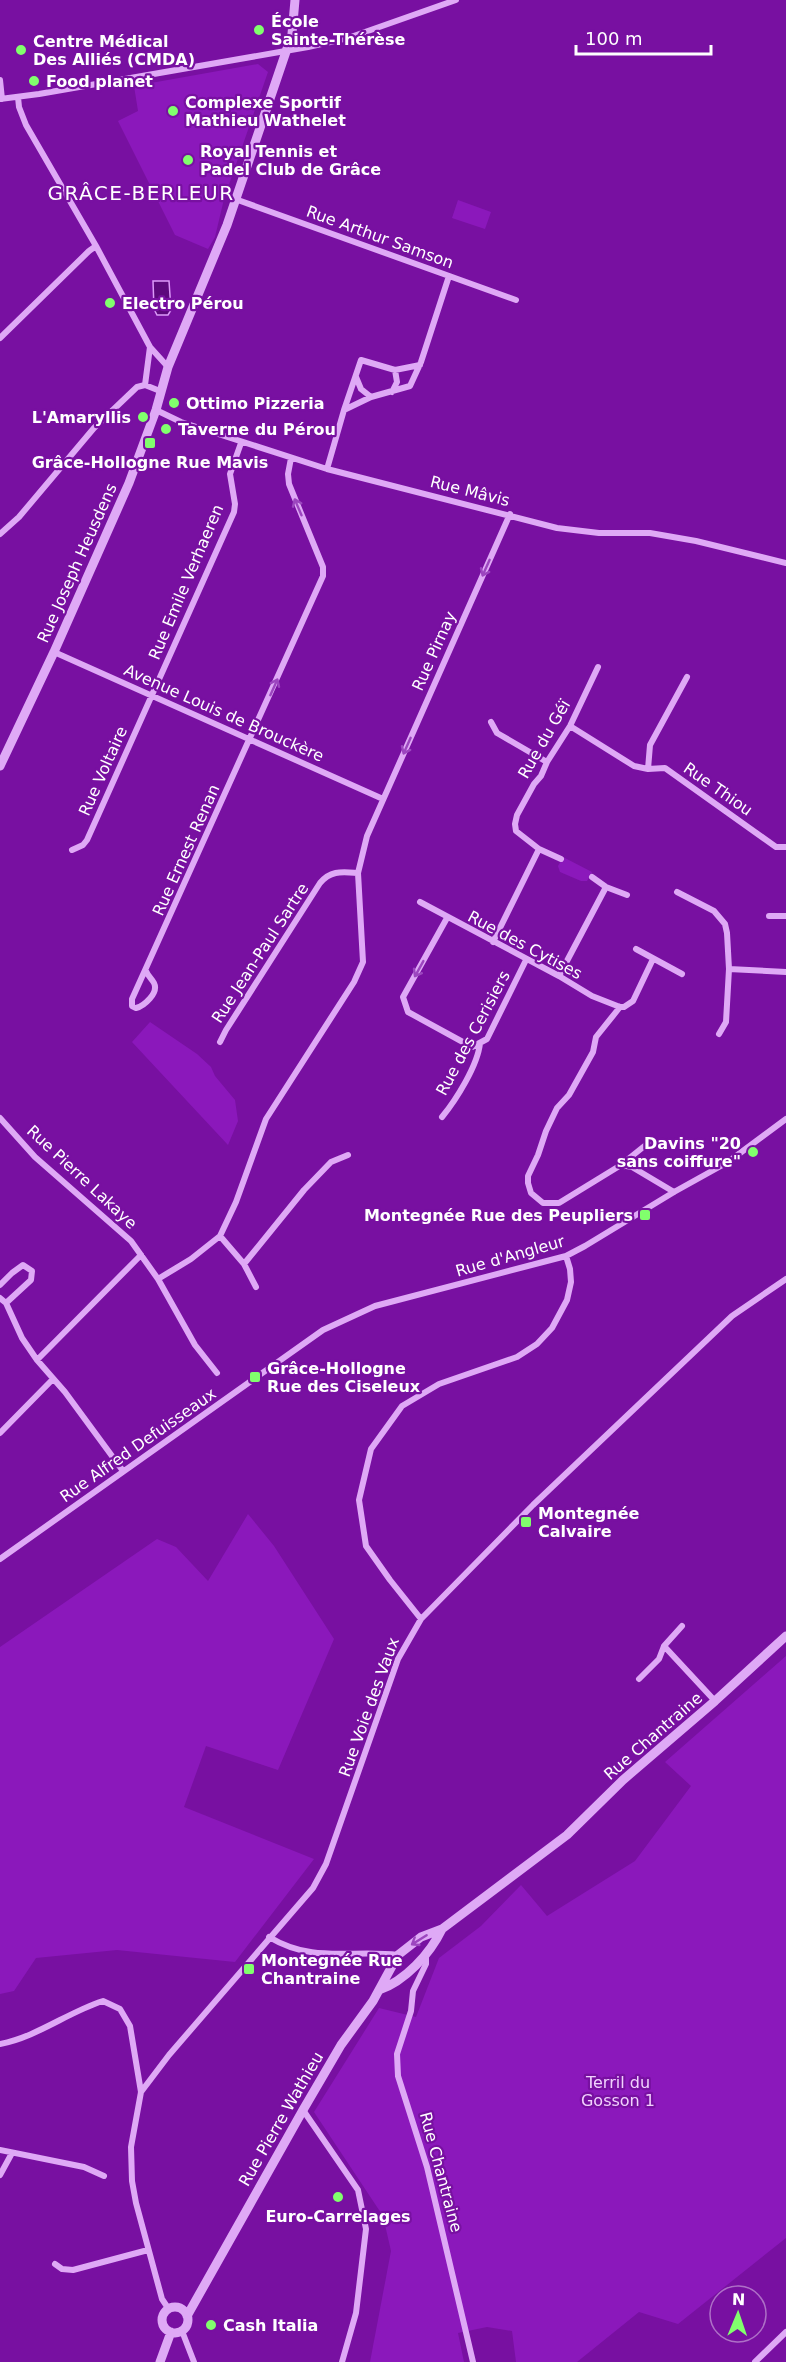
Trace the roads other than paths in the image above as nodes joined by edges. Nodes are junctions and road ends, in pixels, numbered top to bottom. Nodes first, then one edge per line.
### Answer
1 (295, 0) edge
2 (456, 0) edge
3 (286, 51) junction
4 (0, 80) edge
5 (18, 97) junction
6 (1, 99) edge
7 (234, 199) junction
8 (96, 246) junction
9 (449, 276) junction
10 (516, 300) dead end
11 (0, 338) edge
12 (150, 347) junction
13 (420, 365) junction
14 (168, 368) junction
15 (395, 370) junction
16 (356, 377) junction
17 (145, 385) junction
18 (160, 391) junction
19 (391, 392) junction
20 (371, 397) junction
21 (156, 410) junction
22 (344, 410) junction
23 (241, 443) junction
24 (291, 458) junction
25 (327, 469) junction
26 (510, 514) junction
27 (0, 534) edge
28 (786, 562) edge
29 (54, 652) junction
30 (598, 667) dead end
31 (687, 677) dead end
32 (152, 696) junction
33 (491, 722) dead end
34 (570, 726) junction
35 (250, 740) junction
36 (547, 762) junction
37 (0, 766) edge
38 (648, 769) junction
39 (383, 799) junction
40 (786, 847) edge
41 (539, 849) junction
42 (72, 850) dead end
43 (561, 859) dead end
44 (358, 873) junction
45 (592, 877) dead end
46 (606, 887) junction
47 (677, 892) dead end
48 (627, 895) dead end
49 (420, 902) dead end
50 (769, 916) dead end
51 (786, 916) edge
52 (447, 918) junction
53 (493, 942) junction
54 (636, 950) dead end
55 (526, 960) junction
56 (653, 960) junction
57 (729, 969) junction
58 (146, 971) junction
59 (786, 972) edge
60 (682, 974) dead end
61 (559, 976) junction
62 (620, 1007) junction
63 (719, 1034) dead end
64 (220, 1042) dead end
65 (480, 1043) junction
66 (442, 1117) dead end
67 (0, 1118) edge
68 (786, 1119) edge
69 (3, 1126) edge
70 (652, 1140) dead end
71 (348, 1155) dead end
72 (624, 1166) junction
73 (674, 1192) junction
74 (220, 1236) junction
75 (141, 1255) junction
76 (566, 1256) junction
77 (244, 1264) junction
78 (158, 1279) junction
79 (786, 1279) edge
80 (0, 1285) edge
81 (256, 1287) dead end
82 (0, 1298) edge
83 (6, 1303) junction
84 (291, 1354) joint
85 (37, 1360) junction
86 (217, 1373) dead end
87 (53, 1379) junction
88 (0, 1433) edge
89 (123, 1471) junction
90 (0, 1559) edge
91 (421, 1619) junction
92 (682, 1626) dead end
93 (786, 1636) edge
94 (663, 1646) junction
95 (639, 1679) dead end
96 (715, 1701) junction
97 (442, 1929) junction
98 (269, 1937) junction
99 (426, 1954) junction
100 (398, 1955) junction
101 (404, 1974) junction
102 (379, 1990) junction
103 (413, 1991) junction
104 (0, 2044) edge
105 (141, 2092) junction
106 (303, 2110) junction
107 (0, 2150) edge
108 (12, 2153) junction
109 (0, 2175) edge
110 (104, 2176) dead end
111 (148, 2250) junction
112 (55, 2264) dead end
113 (195, 2301) junction
114 (172, 2308) junction
115 (187, 2316) junction
116 (182, 2331) junction
117 (171, 2332) junction
118 (786, 2332) edge
119 (160, 2362) edge
120 (194, 2362) edge
121 (342, 2362) edge
122 (473, 2362) edge
123 (755, 2362) edge

1 - 3 street, Rue Joseph Heusdens
2 - 3 street
3 - 5 street
3 - 7 street, Rue Joseph Heusdens
4 - 6 street
5 - 6 street
5 - 8 street
7 - 9 street, Rue Arthur Samson
7 - 14 street, Rue Joseph Heusdens
8 - 11 street
8 - 12 street
9 - 10 street, Rue Arthur Samson
9 - 13 street
12 - 14 street
12 - 17 street
13 - 15 street
13 - 19 street
14 - 18 street, Rue Joseph Heusdens
15 - 16 street
15 - 19 street
16 - 20 street
16 - 22 street
17 - 18 street
17 - 27 street
18 - 21 street, Rue Joseph Heusdens
19 - 20 street
20 - 22 street
21 - 23 street, Rue Mâvis
21 - 29 street, Rue Joseph Heusdens
22 - 25 street
23 - 24 street, Rue Mâvis
23 - 32 street, Rue Emile Verhaeren
24 - 25 street, Rue Mâvis
35 -> 24 street, Rue Ernest Renan
25 - 26 street, Rue Mâvis
26 - 28 street, Rue Mâvis
26 -> 39 street, Rue Pirnay
29 - 32 street, Avenue Louis de Brouckère
29 - 37 street, Rue Joseph Heusdens
30 - 34 street, Rue du Géï
31 - 38 street
32 - 35 street, Avenue Louis de Brouckère
32 - 42 street, Rue Voltaire
33 - 36 street
34 - 36 street, Rue du Géï
34 - 38 street, Rue Thiou
35 - 39 street, Avenue Louis de Brouckère
35 - 58 street, Rue Ernest Renan
36 - 41 street, Rue du Géï
38 - 40 street, Rue Thiou
39 - 44 street, Rue Pirnay
41 - 43 street
41 - 53 street
44 - 64 street, Rue Jean-Paul Sartre
44 - 74 street, Rue Pirnay
45 - 46 street
46 - 48 street
46 - 61 street
47 - 57 street
49 - 52 street, Rue des Cytises
50 - 51 street
52 - 53 street, Rue des Cytises
52 -> 65 street
53 - 55 street, Rue des Cytises
54 - 56 street
55 - 61 street, Rue des Cytises
55 - 65 street, Rue des Cerisiers
56 - 60 street
56 - 62 street
57 - 59 street
57 - 63 street
58 - 58 street, Rue Ernest Renan
61 - 62 street, Rue des Cytises
62 - 72 street
65 - 66 street, Rue des Cerisiers
67 - 69 street, Rue Pierre Lakaye
68 - 73 street, Rue d'Angleur
69 - 75 street, Rue Pierre Lakaye
70 - 72 street
71 - 77 street
72 - 73 street
73 - 76 street, Rue d'Angleur
74 - 77 street
74 - 78 street
75 - 78 street, Rue Pierre Lakaye
75 - 85 street
76 - 84 street, Rue d'Angleur
76 - 91 street
77 - 81 street
78 - 86 street, Rue Pierre Lakaye
79 - 91 street, Rue Voie des Vaux
80 - 83 street
82 - 83 street
83 - 85 street
84 - 89 street, Rue Alfred Defuisseaux
85 - 87 street
87 - 88 street
87 - 89 street
89 - 90 street, Rue Alfred Defuisseaux
91 - 98 street, Rue Voie des Vaux
92 - 94 street
93 - 96 street, Rue Chantraine
94 - 95 street
94 - 96 street, Rue Chantraine
96 - 97 street, Rue Chantraine
97 - 99 street, Rue Chantraine
97 -> 100 street, Rue Chantraine
98 - 100 street
98 - 105 street, Rue Voie des Vaux
99 - 101 street, Rue Chantraine
99 - 103 street, Rue Chantraine
100 - 101 street
100 - 102 street, Rue Pierre Wathieu
101 - 102 street, Rue Chantraine
101 - 103 street
102 - 106 street, Rue Pierre Wathieu
103 - 122 street, Rue Chantraine
104 - 105 street
105 - 111 street
106 - 113 street, Rue Pierre Wathieu
106 - 121 street
107 - 108 street
108 - 109 street
108 - 110 street
111 - 112 street
111 - 114 street
113 - 114 street
113 - 115 street, Rue Pierre Wathieu
114 - 115 street
114 - 117 street
115 - 116 street
116 - 117 street
116 - 120 street
117 - 119 street
118 - 123 street

